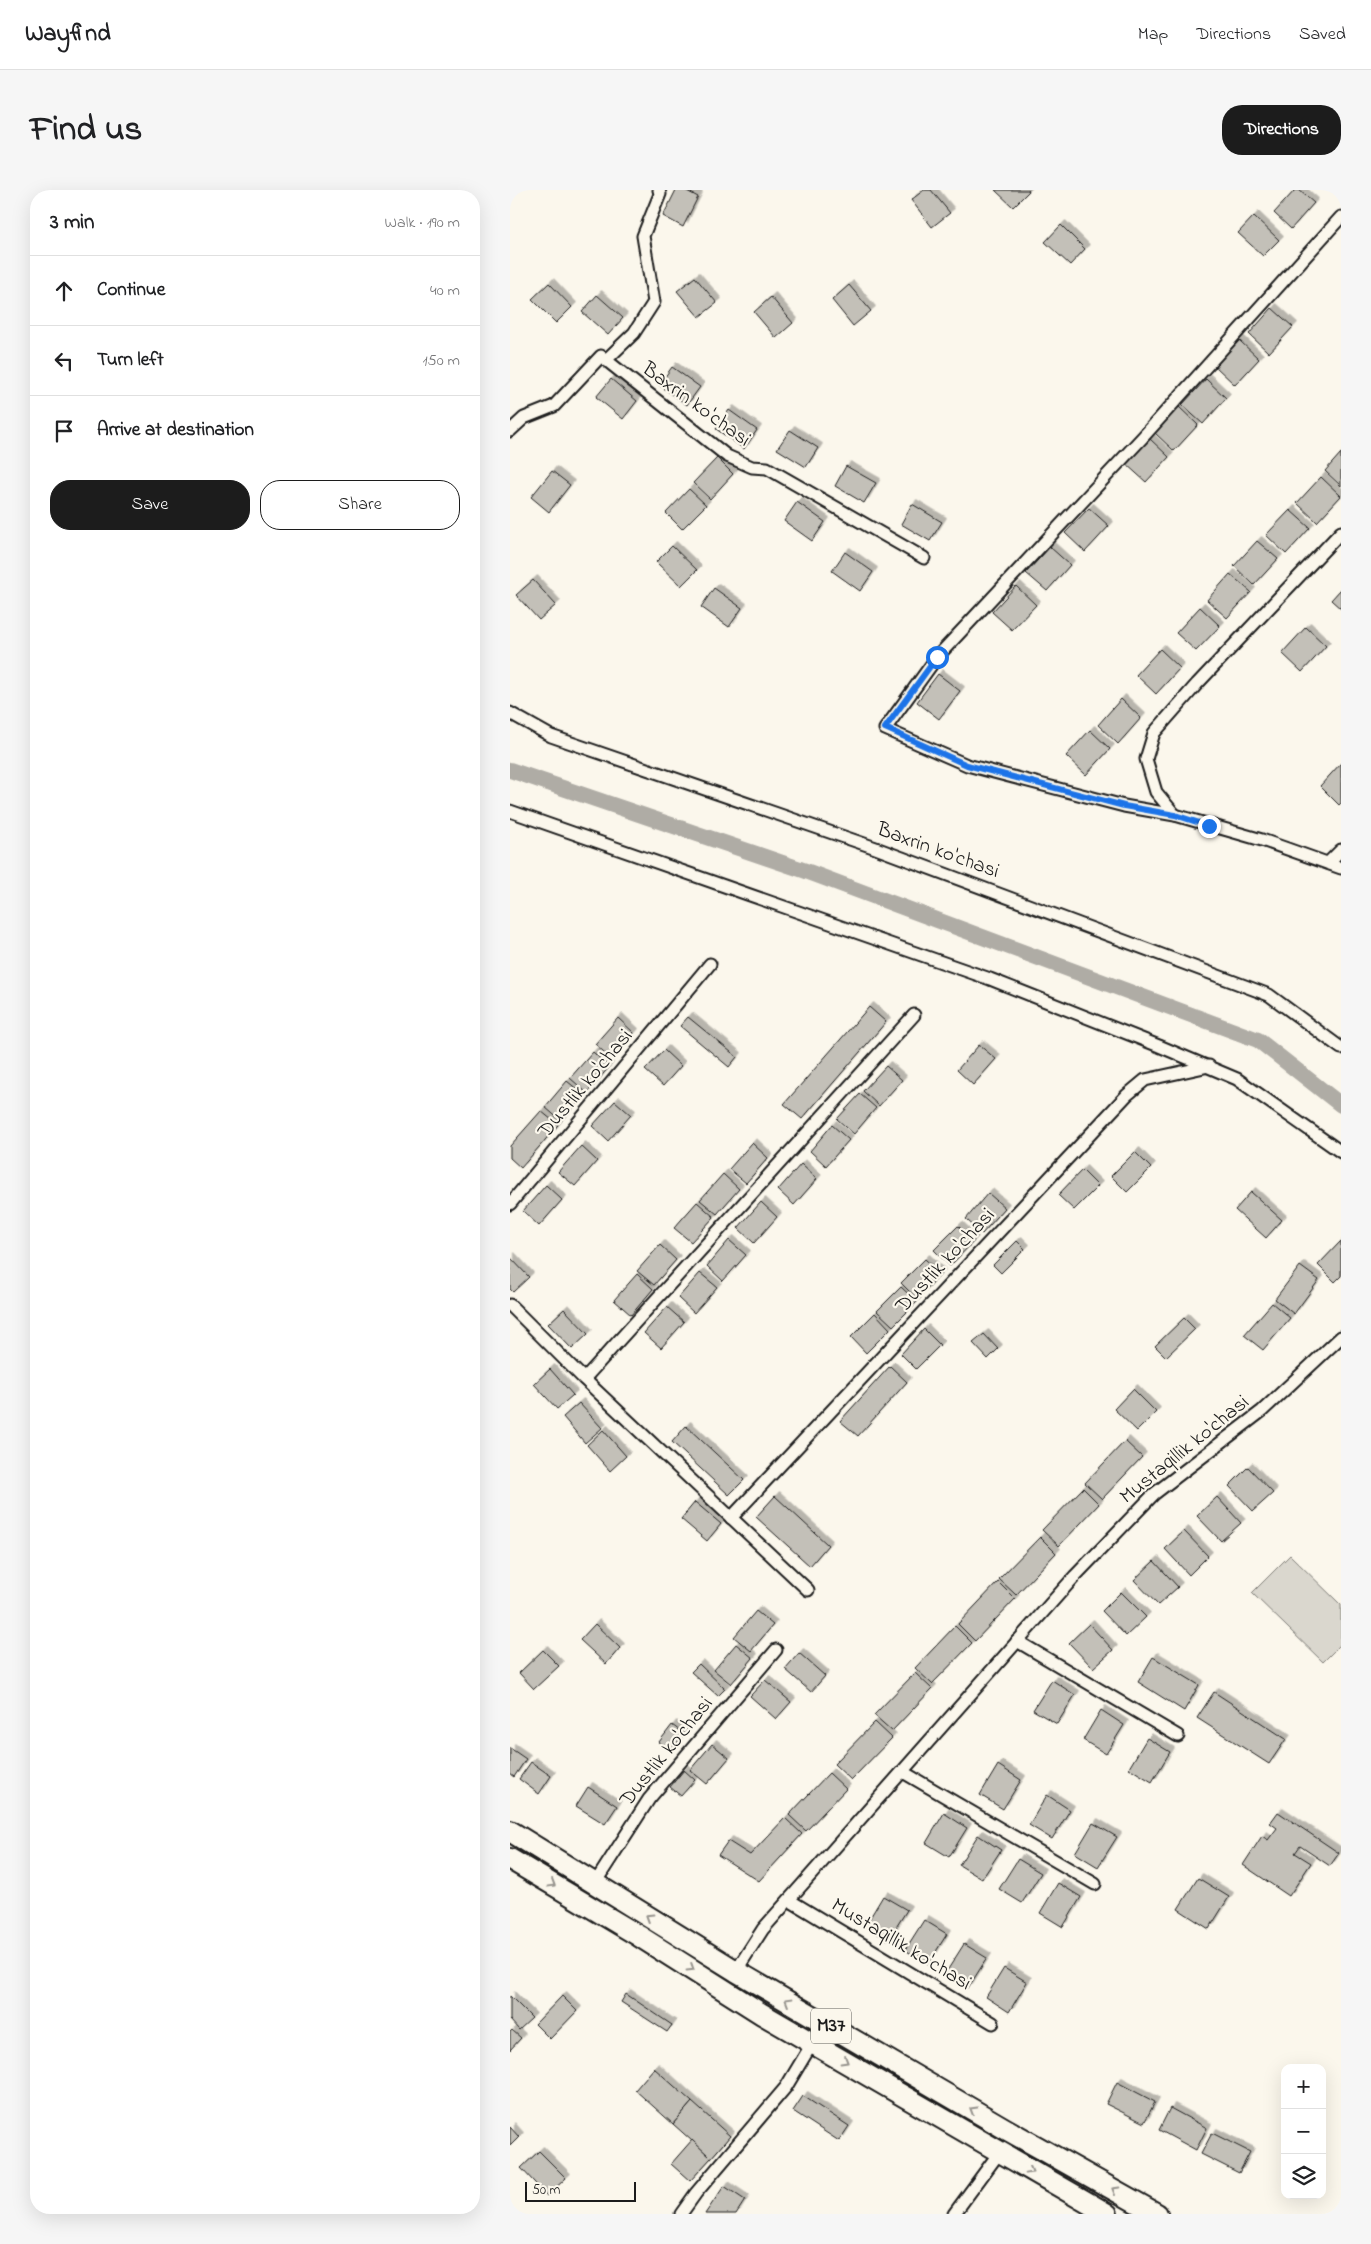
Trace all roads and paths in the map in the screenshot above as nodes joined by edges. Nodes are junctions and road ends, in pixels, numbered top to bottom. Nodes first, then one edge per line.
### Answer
1 (659, 190) edge
2 (1340, 221) edge
3 (606, 360) junction
4 (510, 432) edge
5 (1341, 532) edge
6 (924, 558) dead end
7 (510, 713) edge
8 (510, 811) edge
9 (1175, 815) junction
10 (1341, 850) edge
11 (1328, 863) junction
12 (1341, 868) edge
13 (710, 964) dead end
14 (914, 1015) dead end
15 (1341, 1048) edge
16 (1209, 1066) junction
17 (1341, 1152) edge
18 (510, 1204) edge
19 (510, 1305) edge
20 (1341, 1337) edge
21 (584, 1379) junction
22 (731, 1518) junction
23 (808, 1590) dead end
24 (1017, 1641) junction
25 (776, 1650) dead end
26 (1178, 1736) dead end
27 (903, 1772) junction
28 (510, 1831) edge
29 (510, 1859) edge
30 (595, 1883) junction
31 (1095, 1884) dead end
32 (789, 1900) junction
33 (736, 1971) junction
34 (993, 2023) dead end
35 (813, 2042) junction
36 (999, 2153) junction
37 (682, 2214) edge
38 (954, 2214) edge
39 (1107, 2214) edge
40 (1157, 2214) edge

1 - 3 street, Baxrin ko'chasi
2 - 9 street
3 - 4 street, Baxrin ko'chasi
3 - 6 street, Baxrin ko'chasi
5 - 9 street
7 - 15 street, Baxrin ko'chasi
8 - 16 street
9 - 11 street
10 - 11 street
11 - 12 street
13 - 18 street, Dustlik ko'chasi
14 - 21 street
16 - 17 street
16 - 22 street, Dustlik ko'chasi
19 - 21 street
20 - 24 street, Mustaqillik ko'chasi
21 - 22 street
22 - 23 street
24 - 26 street
24 - 27 street, Mustaqillik ko'chasi
25 - 30 street, Dustlik ko'chasi
27 - 31 street
27 - 32 street, Mustaqillik ko'chasi
28 - 30 highway, M37
29 -> 35 highway, M37
33 -> 30 highway, M37
32 - 33 street, Mustaqillik ko'chasi
32 - 34 street, Mustaqillik ko'chasi
40 -> 33 highway, M37
35 -> 36 highway, M37
35 - 37 street
36 - 38 street
36 -> 39 highway, M37

